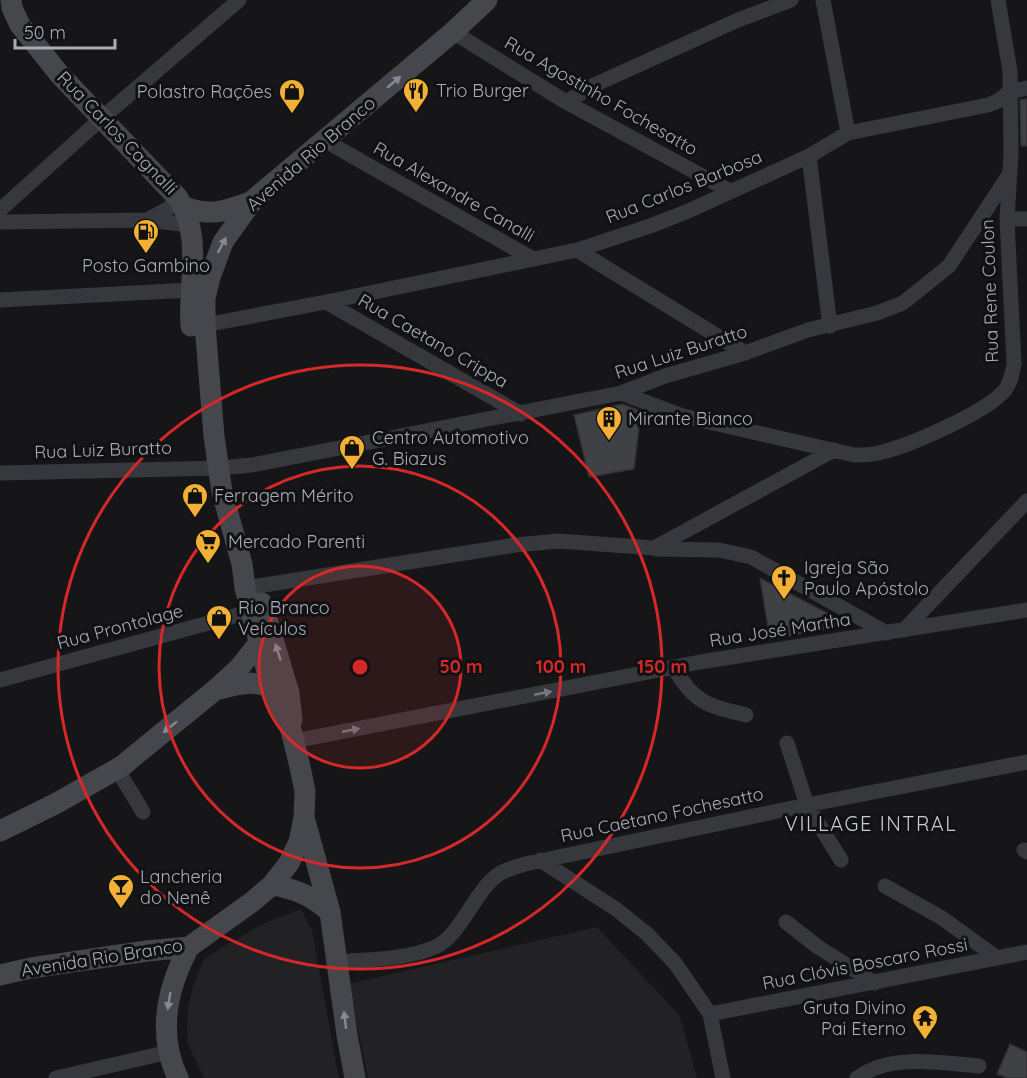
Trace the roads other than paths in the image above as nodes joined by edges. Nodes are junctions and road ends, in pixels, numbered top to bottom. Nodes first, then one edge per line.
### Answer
1 (11, 0) edge
2 (239, 0) edge
3 (487, 0) edge
4 (791, 0) edge
5 (823, 0) edge
6 (999, 0) edge
7 (453, 32) junction
8 (1027, 88) edge
9 (1009, 92) junction
10 (566, 102) junction
11 (102, 118) junction
12 (848, 133) junction
13 (324, 140) junction
14 (809, 156) junction
15 (1009, 175) junction
16 (730, 191) junction
17 (253, 200) junction
18 (0, 210) edge
19 (184, 210) junction
20 (1007, 219) junction
21 (1027, 219) edge
22 (147, 220) junction
23 (0, 222) edge
24 (577, 250) junction
25 (533, 259) junction
26 (191, 290) junction
27 (0, 300) edge
28 (326, 302) junction
29 (205, 325) junction
30 (830, 326) junction
31 (745, 353) junction
32 (1020, 367) edge
33 (621, 393) junction
34 (521, 414) junction
35 (834, 450) junction
36 (214, 468) junction
37 (0, 473) edge
38 (1027, 501) edge
39 (654, 548) junction
40 (250, 587) junction
41 (257, 610) junction
42 (1027, 610) edge
43 (904, 630) junction
44 (887, 633) junction
45 (259, 643) junction
46 (674, 668) junction
47 (0, 680) edge
48 (271, 687) junction
49 (215, 690) junction
50 (746, 714) dead end
51 (292, 729) junction
52 (787, 743) dead end
53 (1027, 762) edge
54 (117, 769) junction
55 (807, 805) junction
56 (143, 812) dead end
57 (304, 818) junction
58 (0, 831) edge
59 (540, 860) junction
60 (841, 860) dead end
61 (272, 885) junction
62 (885, 886) dead end
63 (330, 912) junction
64 (786, 922) dead end
65 (189, 947) junction
66 (1027, 952) edge
67 (996, 957) junction
68 (338, 962) junction
69 (0, 975) edge
70 (875, 983) junction
71 (710, 1014) junction
72 (169, 1052) junction
73 (979, 1066) dead end
74 (56, 1078) edge
75 (178, 1078) edge
76 (356, 1078) edge
77 (723, 1078) edge
78 (857, 1078) edge

1 - 11 main road, Rua Carlos Cagnalli
2 - 11 street
3 - 7 main road, Avenida Rio Branco
4 - 10 street
5 - 12 street
6 - 9 street
7 - 10 street, Rua Agostinho Fochesatto
13 -> 7 main road, Avenida Rio Branco
8 - 9 street, Rua Carlos Barbosa
9 - 12 street, Rua Carlos Barbosa
9 - 15 street
10 - 16 street, Rua Agostinho Fochesatto
11 - 18 street
11 - 19 main road, Rua Carlos Cagnalli
12 - 14 street, Rua Carlos Barbosa
13 - 17 main road, Avenida Rio Branco
13 - 25 street, Rua Alexandre Canalli
14 - 16 street, Rua Carlos Barbosa
14 - 30 street
15 - 20 street, Rua Rene Coulon
15 - 30 street, Rua Luiz Buratto
16 - 24 street, Rua Carlos Barbosa
17 - 19 main road
29 -> 17 main road, Avenida Rio Branco
19 - 22 street
19 - 22 street
19 - 26 main road, Avenida Rio Branco
20 - 21 street
20 - 32 street, Rua Rene Coulon
22 - 23 street
24 - 25 street, Rua Carlos Barbosa
24 - 31 street
25 - 28 street, Rua Carlos Barbosa
26 - 27 street
26 - 36 main road, Avenida Rio Branco
28 - 29 street, Rua Carlos Barbosa
28 - 34 street, Rua Caetano Crippa
29 - 36 main road, Avenida Rio Branco
30 - 31 street, Rua Luiz Buratto
31 - 33 street, Rua Luiz Buratto
32 - 35 street, Rua Rene Coulon
33 - 34 street, Rua Luiz Buratto
33 - 35 street, Rua Rene Coulon
34 - 36 street, Rua Luiz Buratto
35 - 39 street
36 - 37 street, Rua Luiz Buratto
36 - 40 main road, Avenida Rio Branco
38 - 43 street
39 - 40 street
39 - 44 street
40 - 41 main road, Avenida Rio Branco
41 - 45 main road, Avenida Rio Branco
41 - 47 street, Rua Prontolage
51 -> 41 main road, Avenida Rio Branco
42 - 43 street, Rua José Martha
43 - 44 street, Rua José Martha
44 - 46 street, Rua José Martha
45 - 48 main road, Avenida Rio Branco
45 - 49 main road
46 - 50 street
51 -> 46 street, Rua José Martha
48 - 49 main road
48 - 51 main road, Avenida Rio Branco
49 -> 54 main road
51 - 57 main road, Avenida Rio Branco
52 - 55 street
53 - 55 street, Rua Caetano Fochesatto
54 - 56 street
54 - 58 main road
55 - 59 street, Rua Caetano Fochesatto
55 - 60 street
57 - 61 main road, Avenida Rio Branco
57 - 63 main road
59 - 68 street, Rua Caetano Fochesatto
59 - 71 street
61 - 63 main road
61 - 65 main road, Avenida Rio Branco
62 - 67 street
63 - 68 main road
64 - 70 street
65 - 69 main road, Avenida Rio Branco
65 -> 72 main road
66 - 67 street, Rua Clóvis Boscaro Rossi
67 - 70 street, Rua Clóvis Boscaro Rossi
76 -> 68 main road
70 - 71 street, Rua Clóvis Boscaro Rossi
71 - 77 street
72 - 74 street
72 - 75 main road
73 - 78 street

